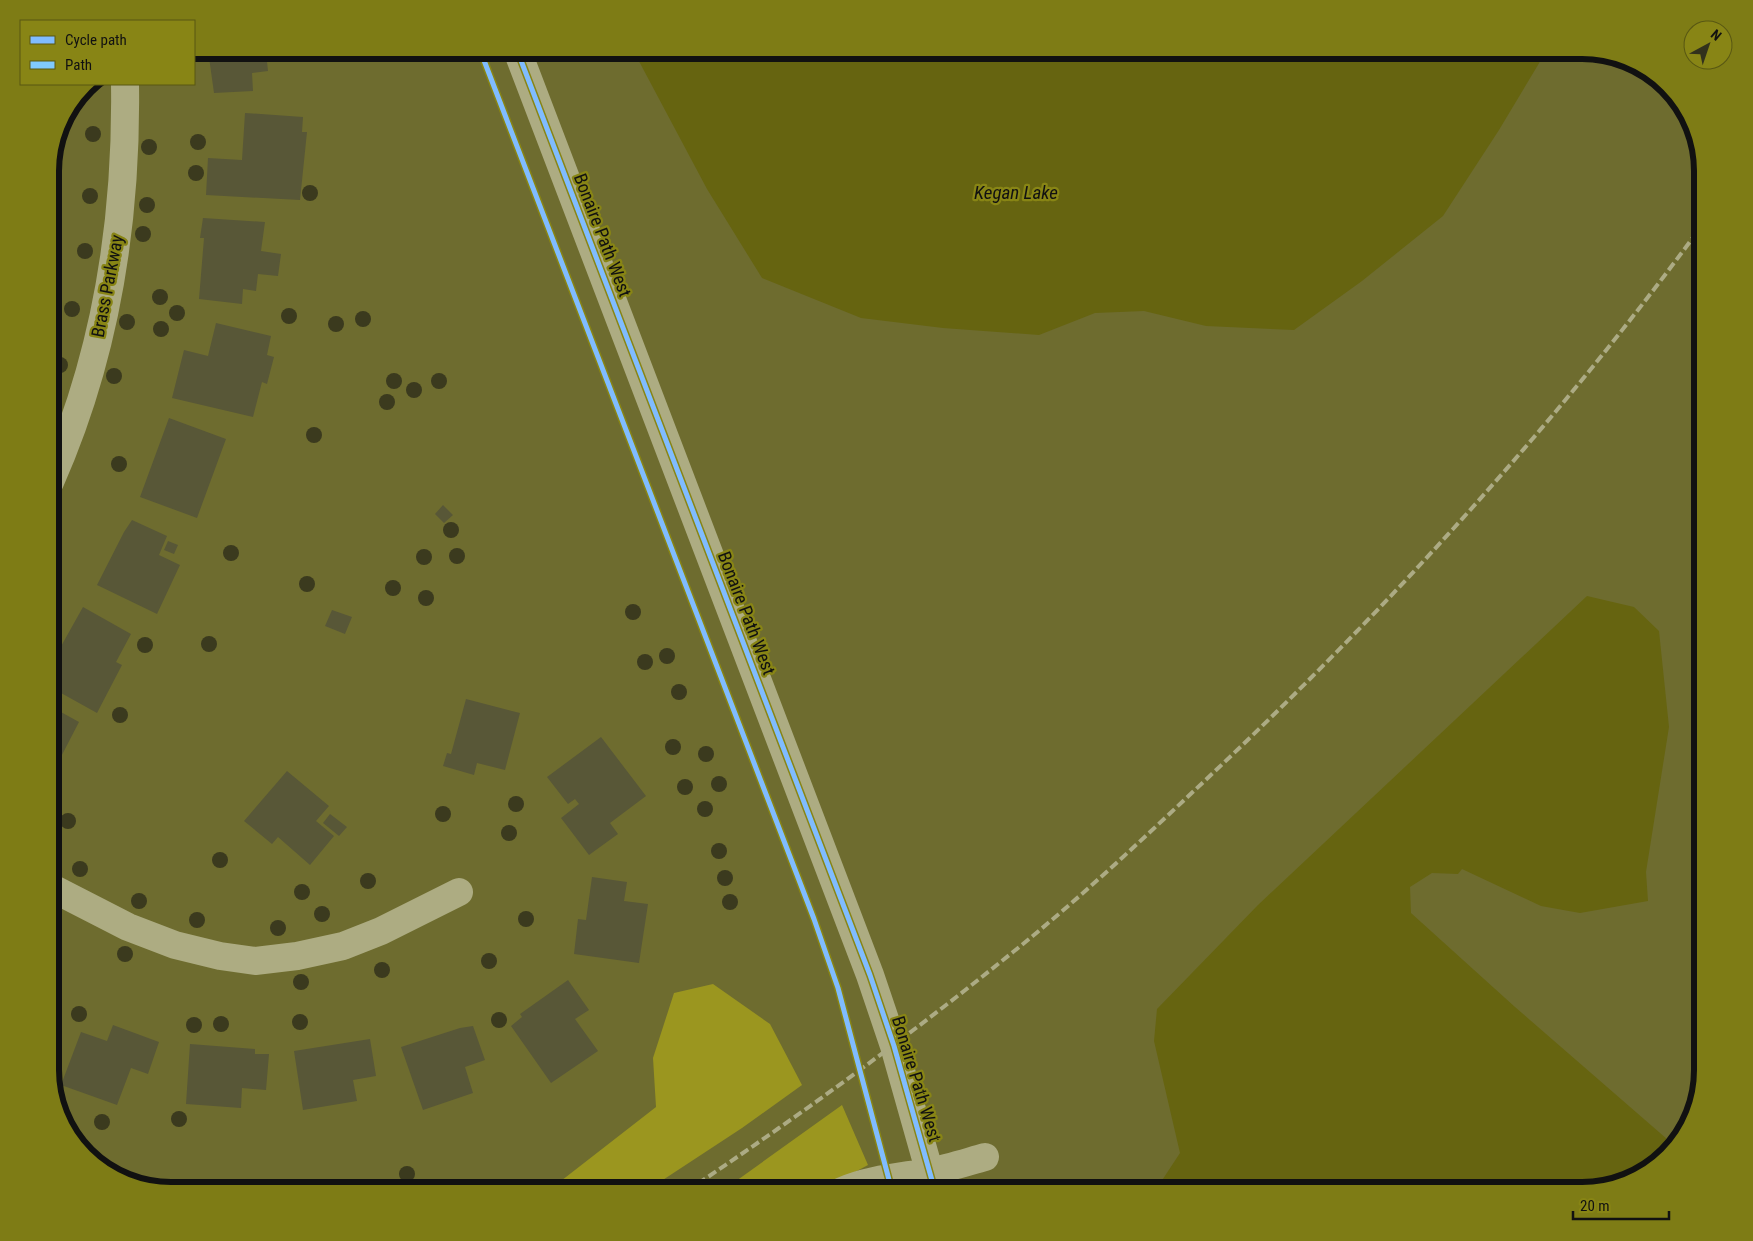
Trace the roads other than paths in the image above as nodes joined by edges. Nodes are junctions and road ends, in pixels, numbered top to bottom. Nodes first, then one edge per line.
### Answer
1 (521, 59) edge
2 (125, 85) edge
3 (59, 463) edge
4 (59, 892) edge
5 (459, 892) dead end
6 (985, 1157) dead end
7 (933, 1181) edge
8 (873, 1182) edge

1 - 7 street, Bonaire Path West
2 - 3 street, Brass Parkway
4 - 5 street
6 - 7 street
7 - 8 street

